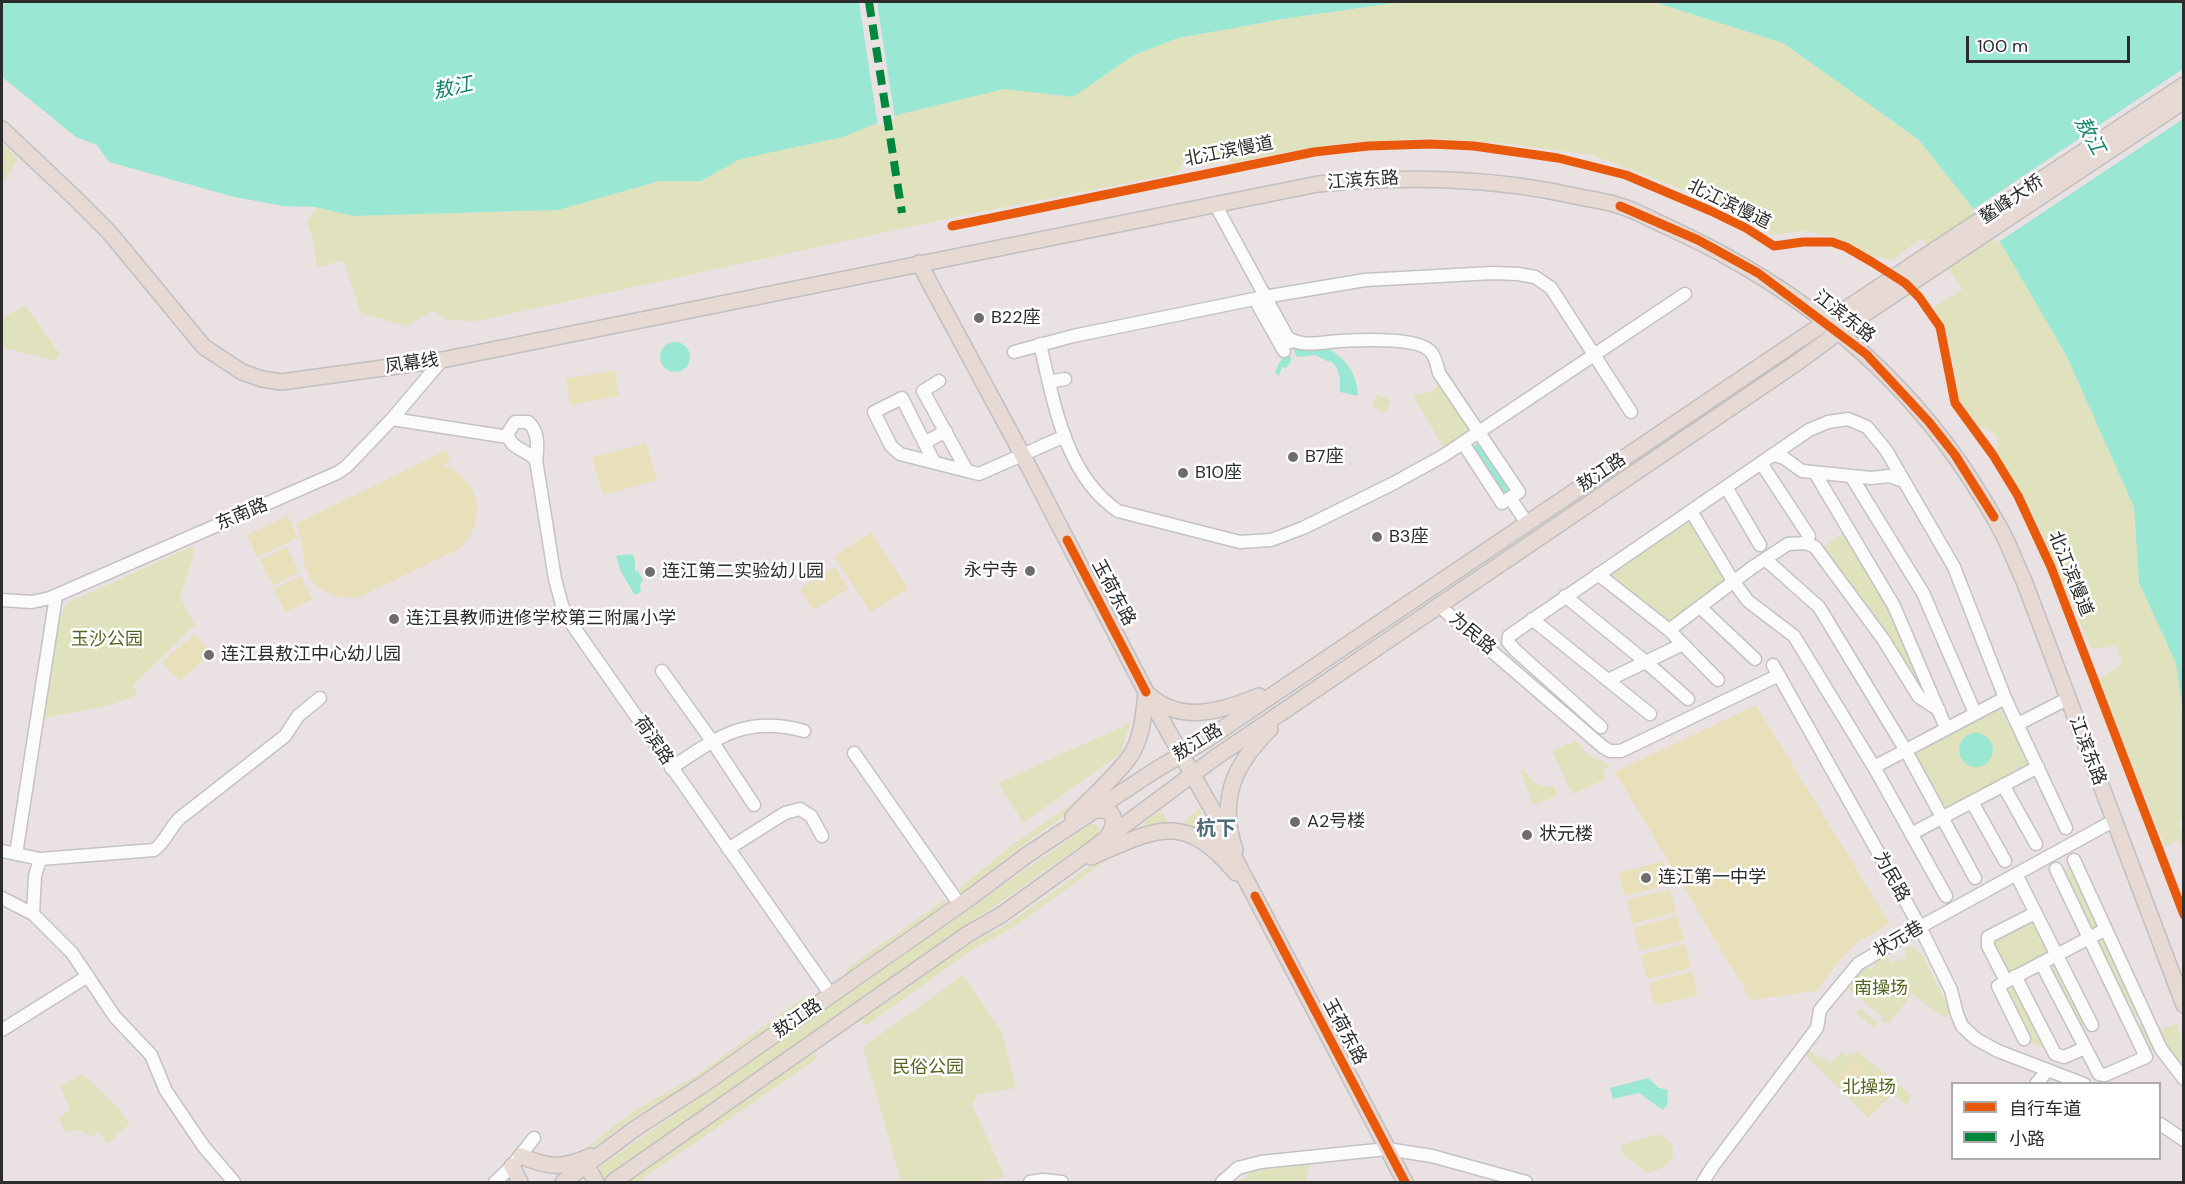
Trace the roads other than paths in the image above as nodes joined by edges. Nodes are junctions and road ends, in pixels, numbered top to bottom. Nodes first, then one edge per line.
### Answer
1 (2184, 86) edge
2 (2184, 101) edge
3 (2, 129) edge
4 (1215, 204) junction
5 (919, 263) junction
6 (1685, 294) dead end
7 (1259, 300) junction
8 (1226, 312) dead end
9 (1839, 323) junction
10 (1040, 344) junction
11 (1014, 352) dead end
12 (1594, 354) junction
13 (442, 360) junction
14 (1065, 379) dead end
15 (939, 381) dead end
16 (1049, 382) junction
17 (1631, 412) dead end
18 (392, 418) junction
19 (946, 431) junction
20 (1479, 432) junction
21 (1065, 436) junction
22 (508, 437) junction
23 (1463, 442) junction
24 (924, 443) junction
25 (1022, 454) junction
26 (1774, 455) junction
27 (536, 460) junction
28 (934, 462) junction
29 (1761, 463) junction
30 (967, 471) junction
31 (1815, 472) junction
32 (1851, 476) junction
33 (1904, 481) junction
34 (1726, 487) junction
35 (1512, 500) junction
36 (1691, 511) junction
37 (1527, 523) junction
38 (1809, 536) dead end
39 (1760, 545) dead end
40 (1765, 559) junction
41 (1598, 574) junction
42 (1733, 581) junction
43 (56, 596) junction
44 (1565, 596) junction
45 (2, 600) edge
46 (1438, 605) junction
47 (1700, 607) junction
48 (1532, 619) junction
49 (1669, 630) junction
50 (1683, 644) junction
51 (1755, 659) dead end
52 (1646, 662) junction
53 (662, 671) dead end
54 (1608, 680) junction
55 (1718, 680) dead end
56 (1287, 684) junction
57 (1146, 693) junction
58 (320, 698) dead end
59 (2005, 698) junction
60 (1688, 699) dead end
61 (2067, 699) junction
62 (1298, 701) junction
63 (1939, 710) junction
64 (1975, 713) junction
65 (1650, 714) dead end
66 (2018, 724) junction
67 (1600, 726) dead end
68 (1946, 728) junction
69 (804, 731) dead end
70 (712, 741) junction
71 (1905, 749) junction
72 (854, 753) dead end
73 (1181, 755) junction
74 (1874, 767) junction
75 (2038, 767) junction
76 (671, 768) junction
77 (1193, 775) junction
78 (2003, 785) junction
79 (1972, 802) junction
80 (754, 805) dead end
81 (1093, 811) junction
82 (1222, 816) junction
83 (1942, 818) junction
84 (2115, 820) junction
85 (2066, 828) dead end
86 (1911, 834) junction
87 (822, 836) dead end
88 (1055, 836) junction
89 (1107, 837) junction
90 (2036, 844) dead end
91 (728, 849) junction
92 (2, 851) edge
93 (16, 854) junction
94 (40, 858) junction
95 (2074, 860) dead end
96 (2005, 861) dead end
97 (1072, 864) junction
98 (2056, 869) dead end
99 (2016, 876) junction
100 (1975, 878) dead end
101 (1946, 896) dead end
102 (1255, 897) junction
103 (2, 898) edge
104 (960, 905) junction
105 (2035, 913) junction
106 (33, 914) junction
107 (1920, 927) junction
108 (2106, 929) junction
109 (2089, 937) junction
110 (2056, 955) junction
111 (2042, 963) junction
112 (88, 976) junction
113 (2011, 979) junction
114 (831, 995) junction
115 (2184, 1005) edge
116 (2147, 1018) junction
117 (2092, 1025) dead end
118 (2131, 1025) junction
119 (2, 1030) edge
120 (2024, 1040) dead end
121 (2085, 1048) junction
122 (2048, 1070) junction
123 (2184, 1079) edge
124 (2038, 1082) edge
125 (2081, 1082) edge
126 (2161, 1125) edge
127 (534, 1138) dead end
128 (2184, 1140) edge
129 (610, 1148) junction
130 (1387, 1149) junction
131 (586, 1166) junction
132 (508, 1172) edge
133 (234, 1182) edge
134 (520, 1182) edge
135 (564, 1182) edge
136 (596, 1182) edge
137 (614, 1182) edge
138 (1030, 1182) edge
139 (1062, 1182) edge
140 (1222, 1182) edge
141 (1405, 1182) edge
142 (1526, 1182) edge
143 (1703, 1182) edge

1 - 9 main road, 鳌峰大桥
2 - 9 main road, 鳌峰大桥
3 - 13 main road, 凤幕线
4 - 5 main road, 江滨东路
4 - 7 street
4 - 9 main road, 江滨东路
5 - 13 main road, 凤幕线
5 - 25 main road, 玉荷东路
6 - 12 street
7 - 8 street
7 - 10 street
7 - 12 street
7 - 20 street
9 - 37 main road, 敖江路
9 - 46 main road, 敖江路
9 - 61 main road, 江滨东路
10 - 11 street
10 - 16 street
12 - 17 street
12 - 20 street
13 - 18 street, 东南路
14 - 16 street
15 - 19 street
16 - 21 street
18 - 22 street
18 - 43 street, 东南路
19 - 24 street
19 - 30 street
20 - 23 street
20 - 35 street
21 - 23 street
21 - 25 street
22 - 27 street
22 - 27 street, 荷滨路
23 - 35 street
24 - 28 street
24 - 28 street
25 - 30 street
25 - 57 main road, 玉荷东路
26 - 29 street
26 - 31 street
26 - 33 street
27 - 76 street, 荷滨路
28 - 30 street
29 - 34 street
29 - 38 street
31 - 32 street
31 - 63 street
32 - 33 street
32 - 64 street
33 - 59 street
34 - 36 street
34 - 39 street
35 - 37 street
36 - 41 street
36 - 42 street
37 - 56 main road, 敖江路
40 - 42 street
40 - 63 street
40 - 71 street
41 - 44 street
41 - 49 street
42 - 47 street
42 - 74 street
43 - 45 street, 东南路
43 - 93 street
44 - 48 street
44 - 52 street
46 - 62 main road, 敖江路
46 - 107 street, 为民路
47 - 49 street
47 - 51 street
48 - 54 street
48 - 67 street
49 - 50 street
50 - 52 street
50 - 55 street
52 - 54 street
52 - 60 street
53 - 70 street
54 - 65 street
56 - 57 main road
56 - 73 main road, 敖江路
57 - 73 main road, 玉荷东路
57 - 88 main road
58 - 94 street
59 - 64 street
59 - 66 street
61 - 66 street
61 - 84 main road, 江滨东路
62 - 77 main road, 敖江路
62 - 82 main road
63 - 68 street
64 - 68 street
66 - 75 street
68 - 71 street
69 - 70 street
70 - 76 street
70 - 80 street
71 - 74 street
71 - 83 street
72 - 104 street
73 - 77 main road, 玉荷东路
73 - 81 main road, 敖江路
74 - 86 street
75 - 78 street
75 - 85 street
76 - 91 street, 荷滨路
77 - 82 main road, 玉荷东路
77 - 89 main road, 敖江路
78 - 79 street
78 - 90 street
79 - 83 street
79 - 96 street
81 - 88 main road, 敖江路
81 - 89 main road
82 - 102 main road
83 - 86 street
83 - 100 street
84 - 99 street, 状元巷
84 - 115 main road, 江滨东路
86 - 101 street
87 - 91 street
88 - 104 main road, 敖江路
89 - 97 main road, 敖江路
91 - 114 street, 荷滨路
92 - 93 street
93 - 94 street
94 - 106 street
95 - 108 street
97 - 102 main road
97 - 137 main road, 敖江路
98 - 109 street
99 - 105 street
99 - 107 street, 状元巷
102 - 130 main road, 玉荷东路
103 - 106 street
104 - 114 main road, 敖江路
105 - 110 street
105 - 113 street
106 - 112 street
107 - 122 street, 为民路
107 - 143 street, 状元巷
108 - 109 street
108 - 116 street
109 - 110 street
109 - 118 street
110 - 111 street
110 - 117 street
111 - 113 street
111 - 121 street
112 - 119 street
112 - 133 street
113 - 120 street
113 - 121 street
114 - 129 main road, 敖江路
116 - 118 street
116 - 123 street
118 - 121 street
122 - 124 street
122 - 125 street, 为民路
126 - 128 street
127 - 132 street
129 - 131 main road, 敖江路
129 - 132 main road
130 - 140 street
130 - 141 main road, 玉荷东路
130 - 142 street
131 - 135 main road, 敖江路
131 - 136 main road
132 - 134 main road
138 - 139 street

